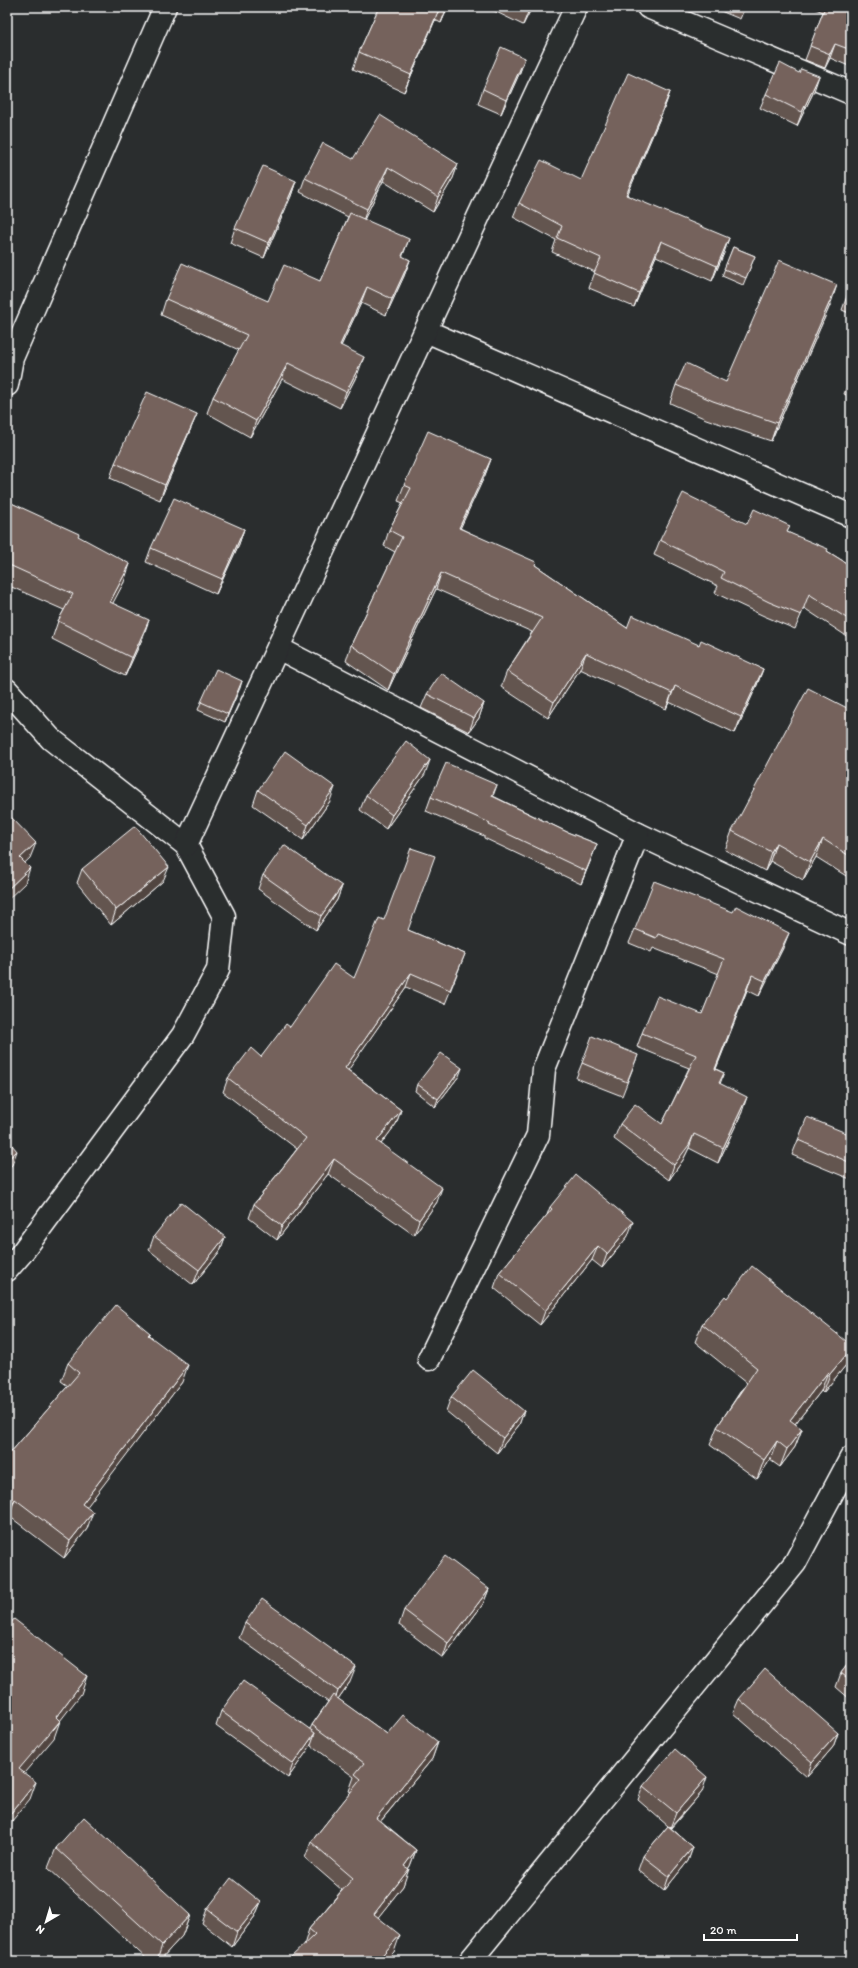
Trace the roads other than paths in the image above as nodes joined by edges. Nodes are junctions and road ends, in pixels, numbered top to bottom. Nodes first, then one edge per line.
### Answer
1 (164, 7) edge
2 (576, 7) edge
3 (648, 7) edge
4 (851, 94) edge
5 (426, 331) junction
6 (7, 385) edge
7 (851, 516) edge
8 (278, 648) junction
9 (7, 690) edge
10 (638, 834) junction
11 (186, 845) junction
12 (851, 934) edge
13 (7, 1270) edge
14 (429, 1359) dead end
15 (851, 1458) edge
16 (470, 1961) edge

1 - 6 street
2 - 5 street
3 - 4 street
5 - 7 street
5 - 8 street
8 - 10 street
8 - 11 street
9 - 11 street
10 - 12 street
10 - 14 street
11 - 13 street
15 - 16 street

